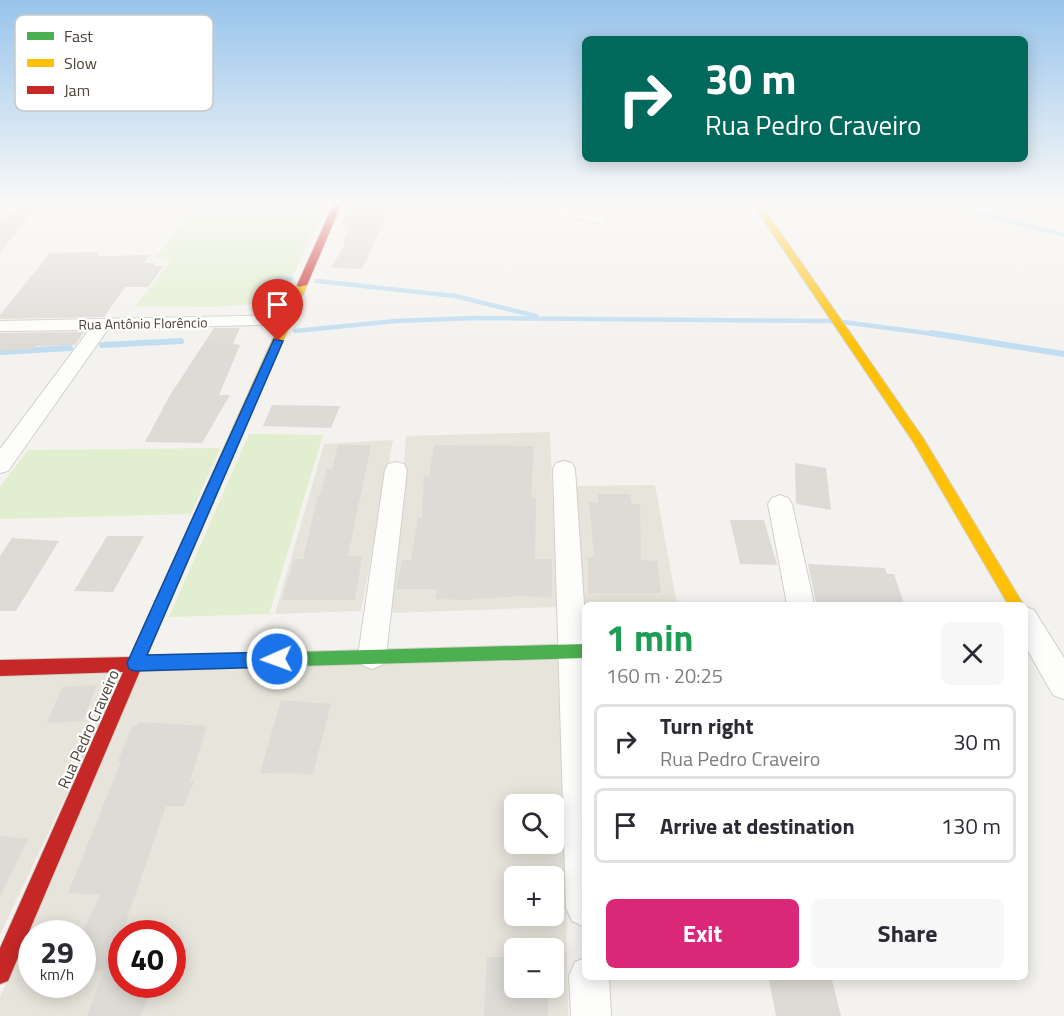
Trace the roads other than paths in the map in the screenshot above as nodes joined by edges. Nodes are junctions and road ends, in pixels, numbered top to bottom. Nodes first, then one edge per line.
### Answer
1 (317, 250) edge
2 (788, 250) edge
3 (287, 320) junction
4 (103, 323) junction
5 (0, 326) edge
6 (0, 465) edge
7 (564, 469) dead end
8 (396, 470) dead end
9 (780, 504) dead end
10 (801, 602) edge
11 (1015, 602) edge
12 (1028, 625) edge
13 (578, 651) edge
14 (372, 656) junction
15 (135, 663) junction
16 (0, 668) edge
17 (1064, 685) edge
18 (582, 798) edge
19 (0, 973) edge
20 (589, 980) edge
21 (591, 1016) edge

1 - 3 street, Rua Pedro Craveiro
2 - 11 street
3 - 4 street, Rua Antônio Florêncio
3 - 15 street, Rua Pedro Craveiro
4 - 5 street, Rua Antônio Florêncio
4 - 6 street
7 - 13 street
8 - 14 street
9 - 10 street
12 - 17 street
13 - 14 street
13 - 18 street
14 - 15 street
15 - 16 street
15 - 19 street, Rua Pedro Craveiro
20 - 21 street

